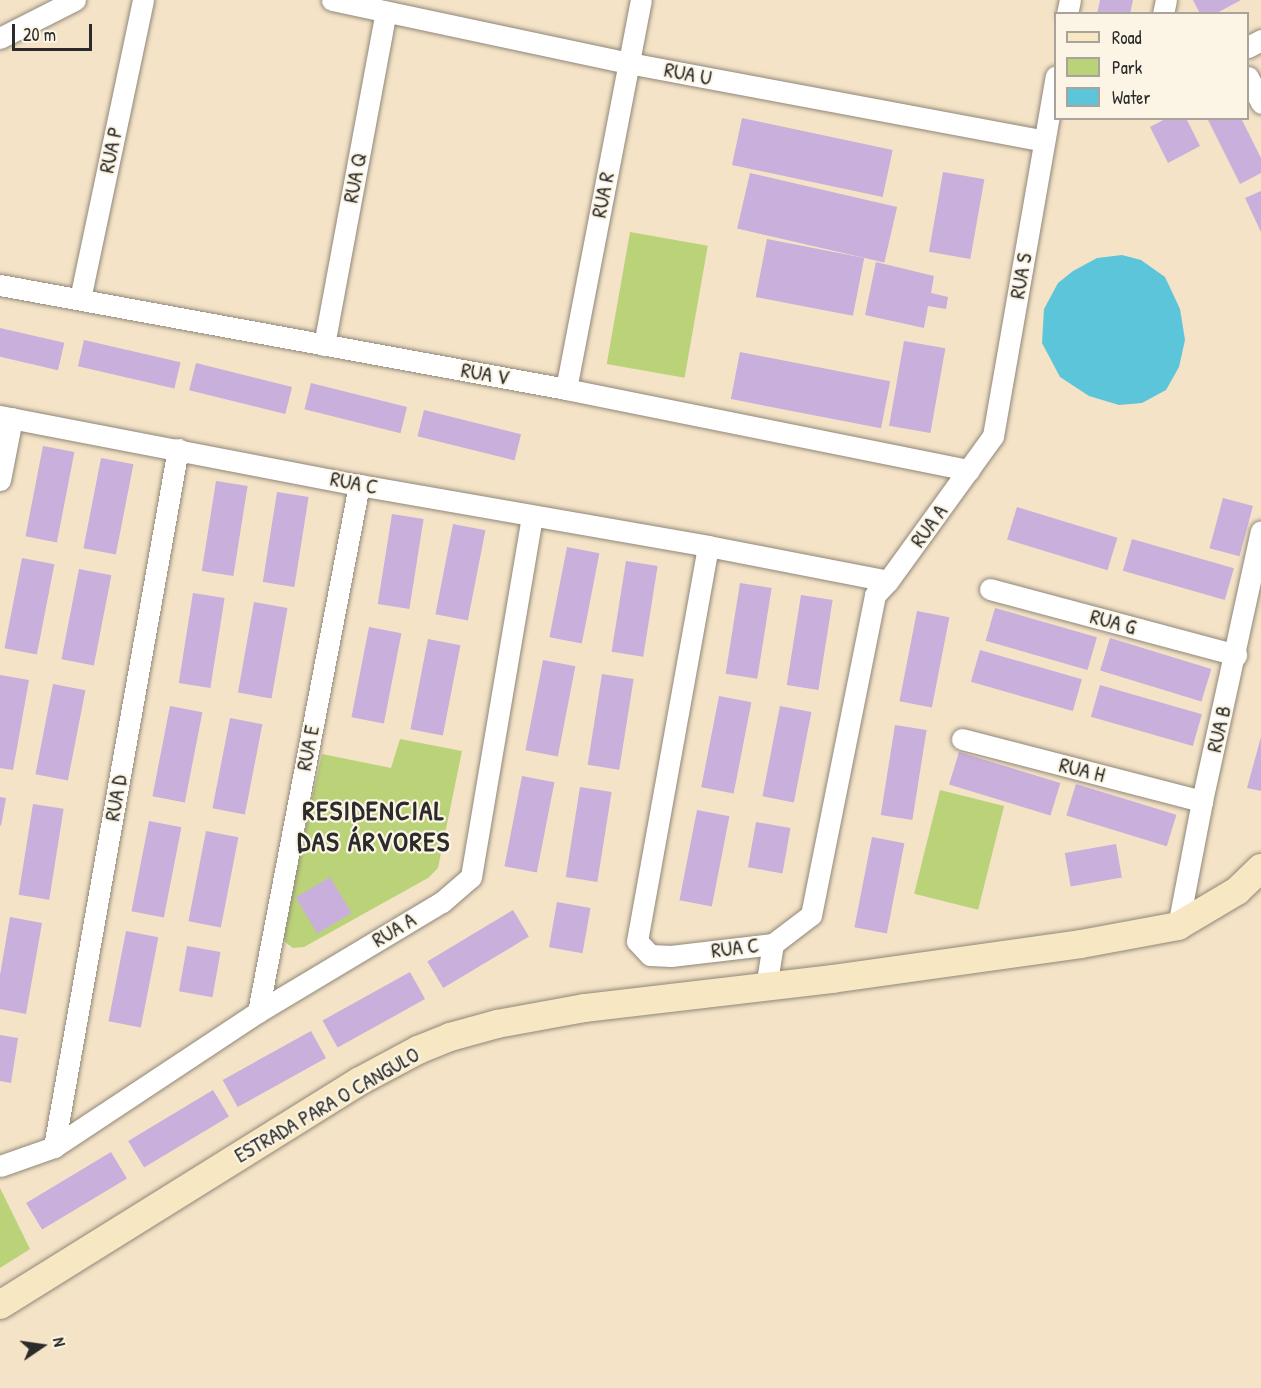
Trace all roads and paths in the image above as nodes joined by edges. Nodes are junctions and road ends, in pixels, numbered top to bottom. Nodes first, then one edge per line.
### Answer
1 (75, 0) edge
2 (143, 0) edge
3 (332, 0) edge
4 (641, 0) edge
5 (386, 12) junction
6 (0, 39) edge
7 (629, 63) junction
8 (1249, 79) edge
9 (1261, 104) edge
10 (1053, 106) edge
11 (1044, 141) junction
12 (0, 285) edge
13 (80, 299) junction
14 (324, 345) junction
15 (566, 389) junction
16 (6, 417) edge
17 (178, 449) junction
18 (969, 470) junction
19 (0, 480) edge
20 (359, 485) junction
21 (532, 516) junction
22 (1261, 531) edge
23 (708, 546) junction
24 (888, 581) junction
25 (990, 589) dead end
26 (1236, 655) junction
27 (962, 739) dead end
28 (1202, 801) junction
29 (1261, 868) edge
30 (1178, 926) junction
31 (773, 944) junction
32 (766, 987) junction
33 (258, 1012) junction
34 (54, 1147) junction
35 (0, 1166) edge
36 (0, 1305) edge

1 - 6 street
2 - 13 street, RUA P
3 - 5 street, RUA U
4 - 7 street, RUA R
5 - 7 street, RUA U
5 - 14 street, RUA Q
7 - 11 street, RUA U
7 - 15 street, RUA R
8 - 9 street
10 - 11 street, RUA S
11 - 18 street, RUA S
12 - 13 street, RUA V
13 - 14 street, RUA V
14 - 15 street, RUA V
15 - 18 street, RUA V
16 - 17 street, RUA C
16 - 19 street
17 - 20 street, RUA C
17 - 34 street, RUA D
18 - 24 street, RUA A
20 - 21 street, RUA C
20 - 33 street, RUA E
21 - 23 street, RUA C
21 - 33 street, RUA A
22 - 26 street, RUA B
23 - 24 street, RUA C
23 - 31 street, RUA C
24 - 31 street, RUA C
25 - 26 street, RUA G
26 - 28 street, RUA B
27 - 28 street, RUA H
28 - 30 street, RUA B
29 - 30 street
30 - 32 street, ESTRADA PARA O CANGULO
31 - 32 street
32 - 36 street, ESTRADA PARA O CANGULO
33 - 34 street, RUA A
34 - 35 street, RUA A

